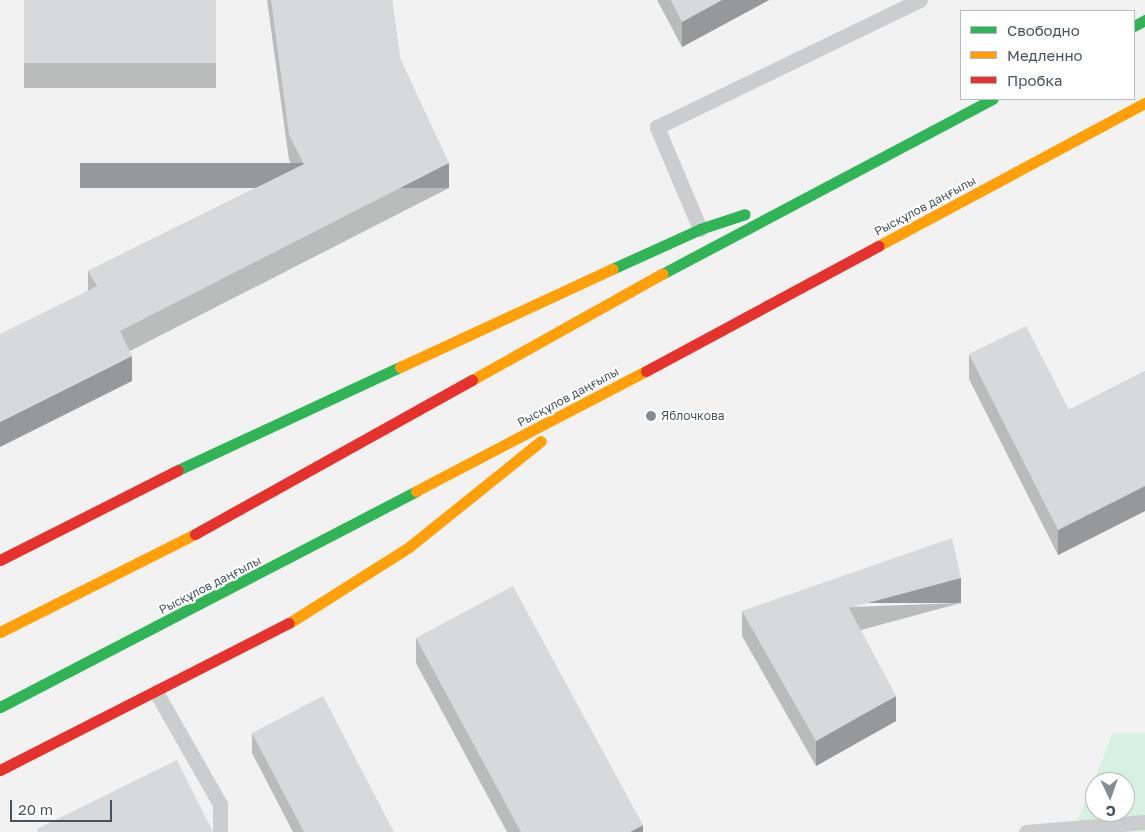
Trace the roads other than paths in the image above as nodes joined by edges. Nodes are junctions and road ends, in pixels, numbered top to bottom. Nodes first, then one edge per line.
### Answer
1 (920, 0) edge
2 (990, 100) edge
3 (1145, 103) edge
4 (790, 203) junction
5 (700, 229) junction
6 (591, 401) junction
7 (0, 560) edge
8 (0, 632) edge
9 (156, 692) junction
10 (0, 707) edge
11 (0, 770) edge
12 (1145, 822) edge
13 (220, 832) edge
14 (1026, 832) edge

1 - 5 lane
2 - 4 main road
3 - 6 main road, Рысқұлов даңғылы
4 - 5 main road
4 - 8 main road
5 - 7 main road
6 - 9 main road
6 - 10 main road, Рысқұлов даңғылы
9 - 11 main road
9 - 13 lane
12 - 14 lane

